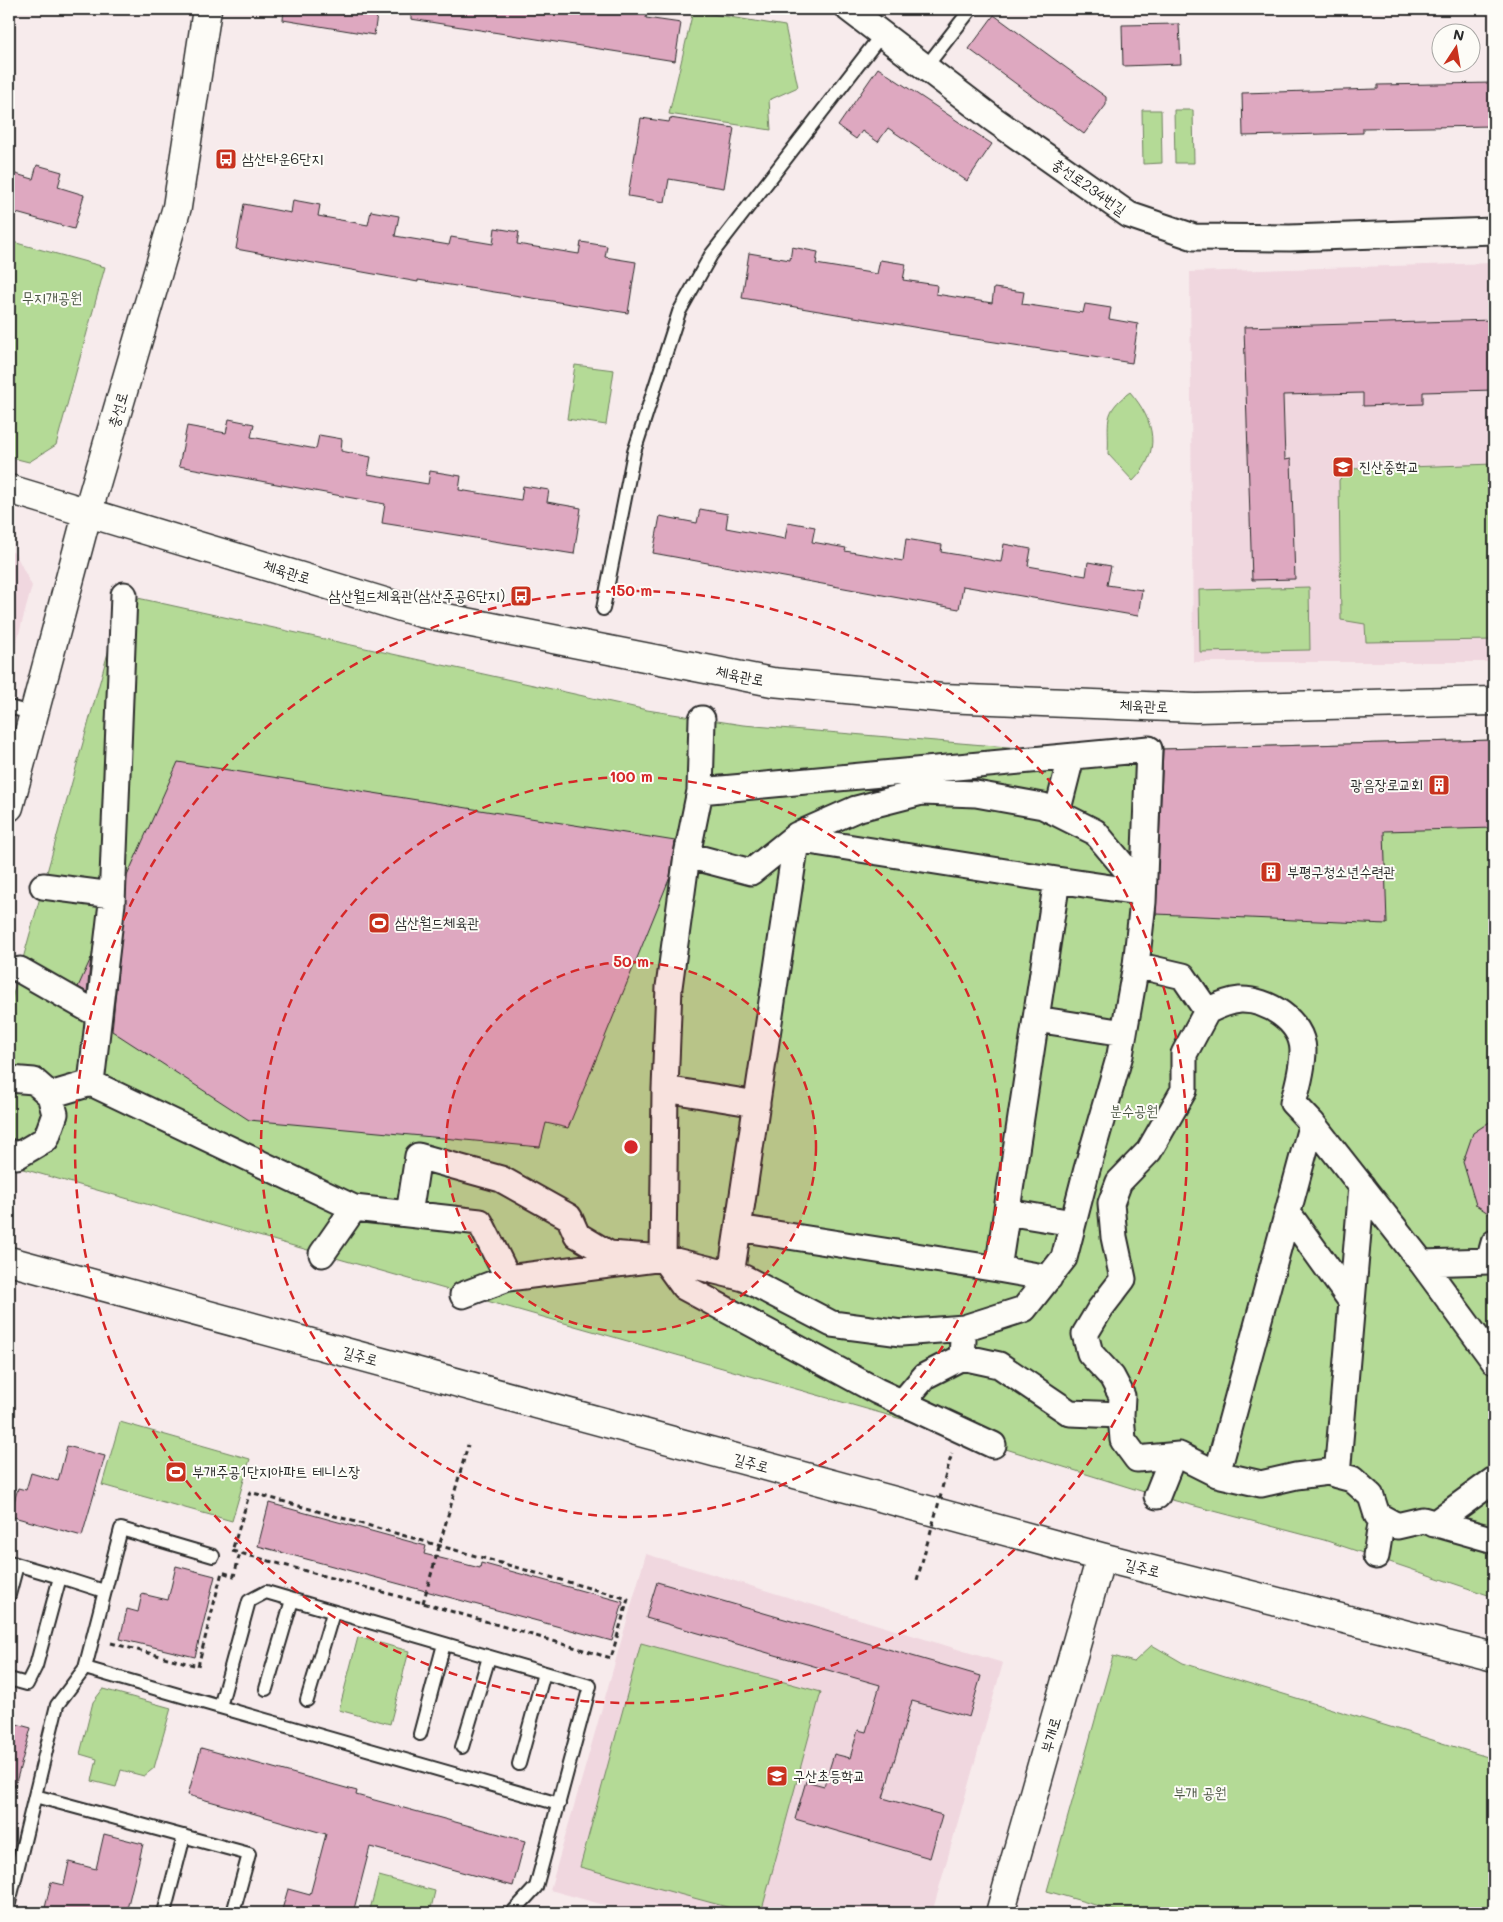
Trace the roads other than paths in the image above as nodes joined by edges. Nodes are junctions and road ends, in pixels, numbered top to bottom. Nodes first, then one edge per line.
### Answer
1 (206, 9) edge
2 (849, 9) edge
3 (972, 9) edge
4 (882, 34) junction
5 (925, 68) junction
6 (1494, 232) edge
7 (9, 489) edge
8 (88, 511) junction
9 (124, 595) dead end
10 (603, 609) dead end
11 (1494, 700) edge
12 (21, 710) edge
13 (702, 719) dead end
14 (1071, 758) junction
15 (700, 791) junction
16 (9, 807) edge
17 (1057, 814) junction
18 (796, 837) junction
19 (687, 855) junction
20 (1057, 880) junction
21 (43, 886) dead end
22 (112, 895) junction
23 (1141, 897) junction
24 (1136, 965) junction
25 (20, 970) dead end
26 (1207, 1011) junction
27 (99, 1015) junction
28 (1036, 1019) junction
29 (1124, 1033) junction
30 (9, 1079) edge
31 (91, 1083) junction
32 (665, 1089) junction
33 (50, 1095) junction
34 (757, 1104) junction
35 (1312, 1123) junction
36 (9, 1152) edge
37 (1362, 1186) junction
38 (354, 1208) junction
39 (1007, 1212) junction
40 (1288, 1213) junction
41 (409, 1214) junction
42 (1073, 1223) junction
43 (738, 1228) junction
44 (322, 1254) dead end
45 (1493, 1257) edge
46 (663, 1258) junction
47 (9, 1261) edge
48 (1422, 1264) junction
49 (998, 1269) junction
50 (732, 1275) junction
51 (508, 1278) junction
52 (1048, 1278) junction
53 (463, 1295) dead end
54 (1352, 1302) junction
55 (964, 1328) junction
56 (962, 1357) junction
57 (1494, 1361) edge
58 (902, 1403) junction
59 (1121, 1414) junction
60 (993, 1445) dead end
61 (1173, 1456) junction
62 (1217, 1474) junction
63 (1337, 1475) junction
64 (1494, 1480) edge
65 (1158, 1496) dead end
66 (1382, 1518) junction
67 (1434, 1524) junction
68 (1494, 1540) edge
69 (213, 1556) dead end
70 (1376, 1556) dead end
71 (1101, 1558) junction
72 (13, 1563) edge
73 (60, 1577) junction
74 (104, 1591) junction
75 (9, 1595) edge
76 (292, 1600) junction
77 (333, 1613) junction
78 (444, 1644) junction
79 (489, 1657) junction
80 (1494, 1657) edge
81 (84, 1668) junction
82 (544, 1673) junction
83 (9, 1679) edge
84 (266, 1689) dead end
85 (307, 1700) dead end
86 (220, 1706) junction
87 (420, 1734) dead end
88 (462, 1747) dead end
89 (519, 1764) dead end
90 (35, 1796) junction
91 (559, 1804) junction
92 (184, 1836) junction
93 (11, 1885) edge
94 (9, 1903) edge
95 (164, 1913) edge
96 (233, 1913) edge
97 (512, 1913) edge
98 (1000, 1913) edge

1 - 8 street, 충선로
2 - 4 street, 충선로234번길
3 - 5 lane
4 - 5 street, 충선로234번길
4 - 10 lane
5 - 6 street, 충선로234번길
7 - 8 street, 체육관로
8 - 11 street, 체육관로
8 - 12 street, 충선로
9 - 22 street
12 - 16 street, 충선로
13 - 15 street
14 - 15 street
14 - 17 street
14 - 23 street
15 - 19 street
17 - 18 street
17 - 23 street
18 - 19 street
18 - 20 street
18 - 34 street
19 - 32 street
20 - 23 street
20 - 28 street
21 - 22 street
22 - 27 street
23 - 24 street
24 - 26 street
24 - 29 street
25 - 27 street
26 - 35 street
26 - 59 street
27 - 31 street
28 - 29 street
28 - 39 street
29 - 42 street
30 - 33 street
31 - 33 street
31 - 38 street
32 - 34 street
32 - 46 street
33 - 36 street
34 - 43 street
35 - 37 street
35 - 40 street
37 - 48 street
37 - 54 street
38 - 41 street
38 - 44 street
39 - 42 street
39 - 49 street
40 - 54 street
40 - 62 street
41 - 46 street
41 - 51 street
42 - 52 street
43 - 49 street
43 - 50 street
45 - 48 street
46 - 50 street
46 - 51 street
46 - 58 street
47 - 71 street, 길주로
48 - 57 street
49 - 52 street
50 - 55 street
51 - 53 street
52 - 55 street
54 - 63 street
55 - 56 street
56 - 58 street
56 - 59 street
58 - 60 street
59 - 61 street
61 - 62 street
61 - 65 street
62 - 63 street
63 - 66 street
64 - 67 street
66 - 67 street
66 - 70 street
67 - 68 street
69 - 74 lane
71 - 80 street, 길주로
71 - 98 street, 부개로
72 - 73 lane
72 - 75 lane
73 - 74 lane
73 - 83 lane
74 - 81 lane
76 - 77 lane
76 - 84 lane
76 - 86 lane
77 - 78 lane
77 - 85 lane
78 - 79 lane
78 - 87 lane
79 - 82 lane
79 - 88 lane
81 - 86 lane
81 - 90 lane
82 - 89 lane
82 - 91 lane
86 - 91 lane
90 - 92 lane
90 - 93 lane
91 - 97 lane
92 - 95 lane
92 - 96 lane
93 - 94 lane

